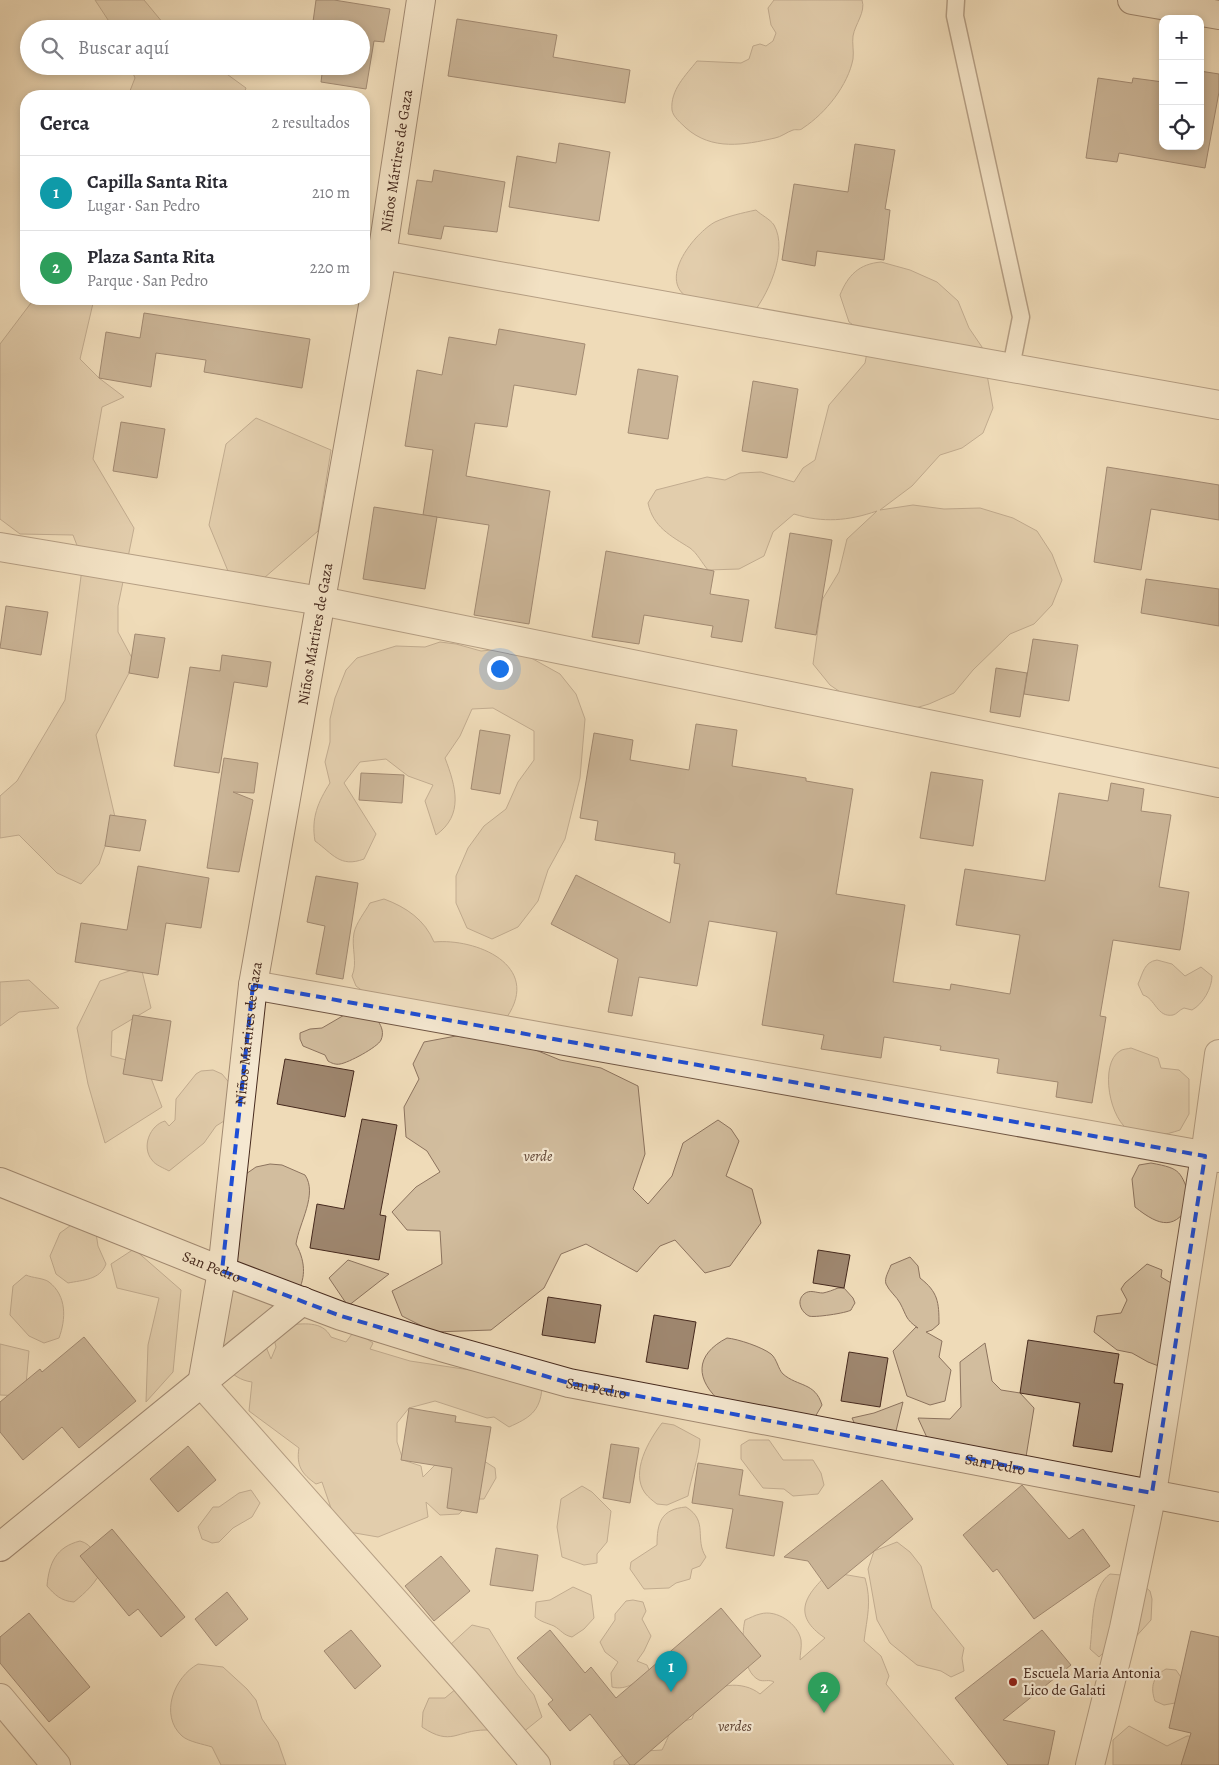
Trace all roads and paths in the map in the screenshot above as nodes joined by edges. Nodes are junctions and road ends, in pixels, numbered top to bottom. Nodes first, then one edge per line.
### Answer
1 (421, 0) edge
2 (956, 0) edge
3 (1132, 0) edge
4 (1219, 15) edge
5 (382, 255) junction
6 (1011, 367) junction
7 (1219, 404) edge
8 (0, 547) edge
9 (321, 601) junction
10 (1219, 783) edge
11 (253, 985) junction
12 (1219, 1054) edge
13 (1212, 1157) edge
14 (0, 1182) edge
15 (222, 1271) junction
16 (302, 1301) junction
17 (202, 1384) junction
18 (1152, 1493) junction
19 (1219, 1507) edge
20 (0, 1547) edge
21 (0, 1698) edge
22 (56, 1765) edge
23 (536, 1765) edge
24 (1090, 1765) edge

1 - 5 street, Niños Mártires de Gaza
2 - 6 lane
3 - 4 street
5 - 6 street
5 - 9 street, Niños Mártires de Gaza
6 - 7 street
8 - 9 street
9 - 10 street
9 - 11 street, Niños Mártires de Gaza
11 - 13 street
11 - 15 street, Niños Mártires de Gaza
12 - 13 street
13 - 18 street
14 - 15 street, San Pedro
15 - 16 street, San Pedro
15 - 17 street, Niños Mártires de Gaza
16 - 17 street
16 - 18 street, San Pedro
17 - 20 street
17 - 23 street
18 - 19 street, San Pedro
18 - 24 street
21 - 22 street

